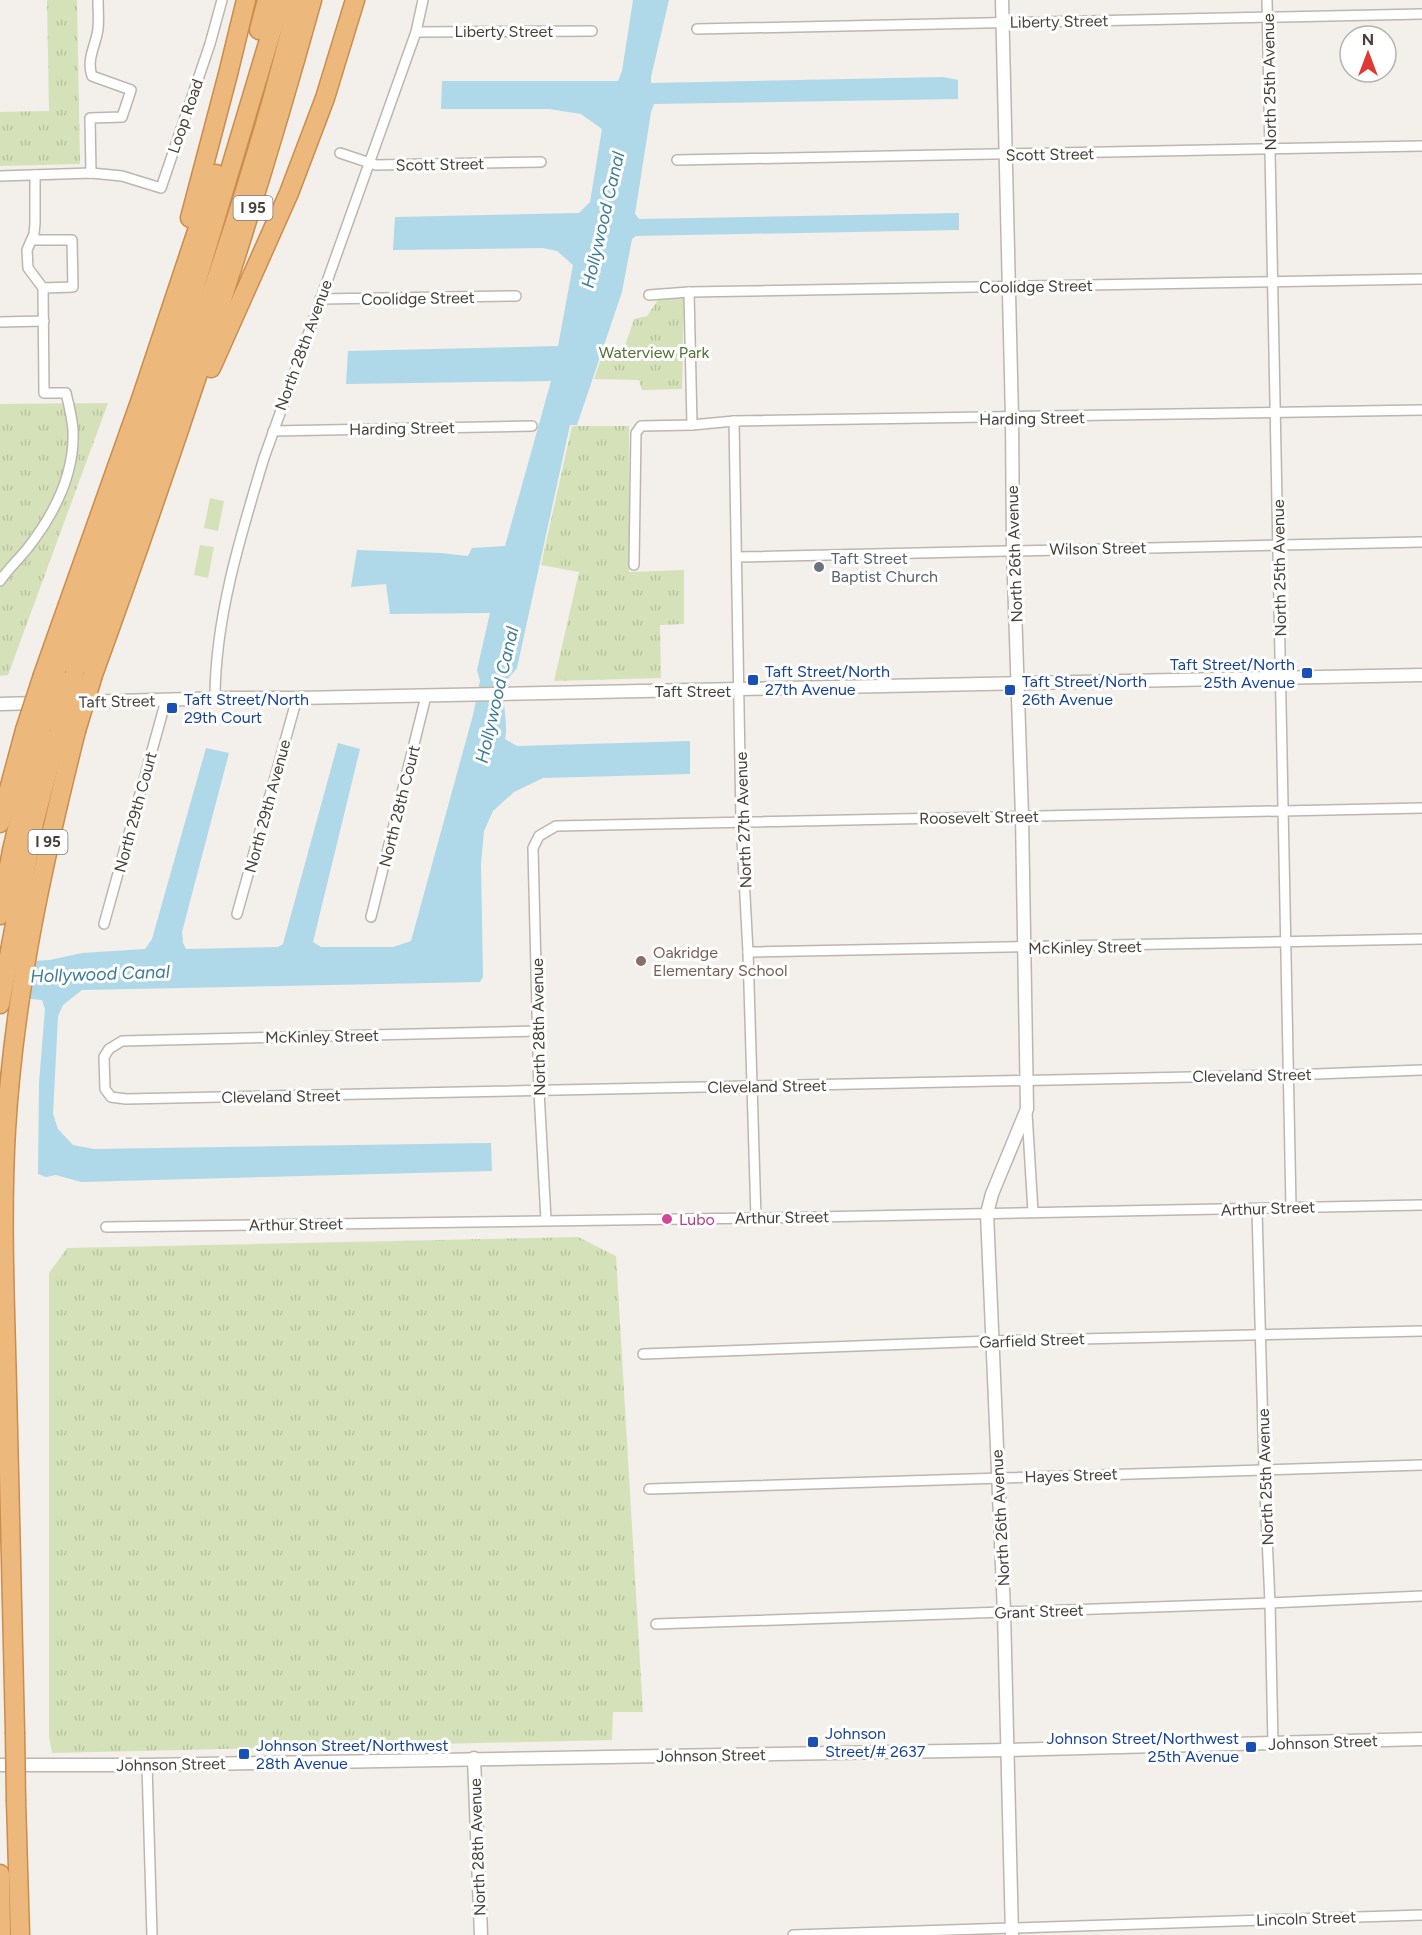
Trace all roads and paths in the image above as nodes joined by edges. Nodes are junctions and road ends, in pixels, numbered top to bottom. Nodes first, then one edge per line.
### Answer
1 (98, 0) edge
2 (222, 0) edge
3 (246, 0) edge
4 (267, 0) edge
5 (281, 0) edge
6 (298, 0) edge
7 (312, 0) edge
8 (355, 0) edge
9 (423, 0) edge
10 (1002, 0) edge
11 (1267, 0) edge
12 (1422, 14) edge
13 (1267, 18) junction
14 (1002, 22) junction
15 (697, 29) dead end
16 (592, 31) dead end
17 (416, 32) junction
18 (1422, 146) edge
19 (1270, 149) junction
20 (340, 153) dead end
21 (1005, 155) junction
22 (677, 160) dead end
23 (541, 162) dead end
24 (368, 163) junction
25 (91, 173) junction
26 (34, 175) junction
27 (0, 176) edge
28 (32, 240) junction
29 (1422, 279) edge
30 (1273, 282) junction
31 (1009, 286) junction
32 (43, 288) junction
33 (689, 292) junction
34 (650, 295) dead end
35 (516, 296) dead end
36 (320, 299) junction
37 (44, 321) junction
38 (0, 322) edge
39 (141, 399) junction
40 (1422, 410) edge
41 (184, 414) junction
42 (1275, 414) junction
43 (1012, 418) junction
44 (734, 421) junction
45 (692, 425) junction
46 (532, 426) dead end
47 (273, 431) junction
48 (1422, 542) edge
49 (1279, 545) junction
50 (1013, 549) junction
51 (738, 557) junction
52 (634, 565) dead end
53 (0, 581) edge
54 (67, 675) junction
55 (1422, 675) edge
56 (1281, 678) junction
57 (1019, 682) junction
58 (739, 690) junction
59 (426, 696) junction
60 (215, 698) junction
61 (297, 698) junction
62 (166, 700) junction
63 (0, 704) edge
64 (50, 729) junction
65 (1422, 808) edge
66 (1284, 810) junction
67 (1022, 816) junction
68 (741, 821) junction
69 (0, 823) edge
70 (539, 836) joint
71 (0, 915) edge
72 (237, 915) dead end
73 (371, 917) dead end
74 (104, 924) dead end
75 (1422, 939) edge
76 (1285, 942) junction
77 (1025, 948) junction
78 (748, 952) junction
79 (18, 953) junction
80 (0, 1004) edge
81 (538, 1031) junction
82 (1422, 1070) edge
83 (1289, 1075) junction
84 (1025, 1080) junction
85 (752, 1086) junction
86 (539, 1091) junction
87 (111, 1096) joint
88 (1027, 1109) junction
89 (1422, 1205) edge
90 (1291, 1207) junction
91 (1257, 1209) junction
92 (1033, 1212) junction
93 (987, 1213) junction
94 (756, 1218) junction
95 (546, 1220) junction
96 (106, 1227) dead end
97 (1422, 1331) edge
98 (1261, 1334) junction
99 (991, 1341) junction
100 (643, 1354) dead end
101 (1422, 1465) edge
102 (1264, 1469) junction
103 (998, 1478) junction
104 (649, 1489) dead end
105 (1422, 1596) edge
106 (1270, 1604) junction
107 (1004, 1612) junction
108 (656, 1624) dead end
109 (1422, 1740) edge
110 (1273, 1744) junction
111 (1006, 1750) junction
112 (474, 1758) junction
113 (147, 1765) junction
114 (0, 1766) edge
115 (0, 1874) edge
116 (1422, 1915) edge
117 (1012, 1931) edge
118 (2, 1935) edge
119 (20, 1935) edge
120 (152, 1935) edge
121 (481, 1935) edge
122 (793, 1935) edge

1 - 25 street
2 - 25 street, Loop Road
3 - 39 highway
4 - 39 highway, I 95
5 - 54 highway
6 - 54 highway
7 - 41 highway, I 95
8 - 41 highway
9 - 17 street, North 28th Avenue
10 - 14 street, North 26th Avenue
11 - 13 street, North 25th Avenue
12 - 13 street, Liberty Street
13 - 14 street, Liberty Street
13 - 19 street, North 25th Avenue
14 - 15 street, Liberty Street
14 - 21 street, North 26th Avenue
16 - 17 street, Liberty Street
17 - 24 street, North 28th Avenue
18 - 19 street, Scott Street
19 - 21 street, Scott Street
19 - 30 street, North 25th Avenue
20 - 24 street, Scott Street
21 - 22 street, Scott Street
21 - 31 street, North 26th Avenue
23 - 24 street, Scott Street
24 - 36 street, North 28th Avenue
25 - 26 street
26 - 27 street
26 - 28 street
28 - 32 street
28 - 32 street
29 - 30 street, Coolidge Street
30 - 31 street, Coolidge Street
30 - 42 street, North 25th Avenue
31 - 33 street, Coolidge Street
31 - 43 street, North 26th Avenue
32 - 37 street
33 - 34 street, Coolidge Street
33 - 45 street
35 - 36 street, Coolidge Street
36 - 47 street, North 28th Avenue
37 - 38 street
37 - 53 street
39 - 54 highway, I 95
40 - 42 street, Harding Street
41 - 54 highway, I 95
42 - 43 street, Harding Street
42 - 49 street, North 25th Avenue
43 - 44 street, Harding Street
43 - 50 street, North 26th Avenue
44 - 45 street, Harding Street
44 - 51 street, North 27th Avenue
45 - 52 street, Harding Street
46 - 47 street, Harding Street
47 - 60 street, North 28th Avenue
48 - 49 street, Wilson Street
49 - 50 street, Wilson Street
49 - 56 street, North 25th Avenue
50 - 51 street, Wilson Street
50 - 57 street, North 26th Avenue
51 - 58 street, North 27th Avenue
54 - 64 highway, I 95, bridge
54 - 64 highway, I 95, bridge
55 - 56 street, Taft Street
56 - 57 street, Taft Street
56 - 66 street, North 25th Avenue
57 - 58 street, Taft Street
57 - 67 street, North 26th Avenue
58 - 59 street, Taft Street
58 - 68 street, North 27th Avenue
59 - 61 street, Taft Street
59 - 73 street, North 28th Court
60 - 61 street, Taft Street
60 - 62 street, Taft Street
61 - 72 street, North 29th Avenue
62 - 63 street, Taft Street
62 - 74 street, North 29th Court
64 - 69 highway, I 95
64 - 71 highway
64 - 79 highway, I 95
65 - 66 street, Roosevelt Street
66 - 67 street, Roosevelt Street
66 - 76 street, North 25th Avenue
67 - 68 street, Roosevelt Street
67 - 77 street, North 26th Avenue
68 - 70 street, Roosevelt Street
68 - 78 street, North 27th Avenue
70 - 81 street, North 28th Avenue
75 - 76 street, McKinley Street
76 - 77 street, McKinley Street
76 - 83 street, North 25th Avenue
77 - 78 street, McKinley Street
77 - 84 street, North 26th Avenue
78 - 85 street, North 27th Avenue
79 - 80 highway
79 - 119 highway, I 95, bridge
81 - 86 street, North 28th Avenue
81 - 87 street, McKinley Street
82 - 83 street, Cleveland Street
83 - 84 street, Cleveland Street
83 - 90 street, North 25th Avenue
84 - 85 street, Cleveland Street
84 - 88 street, North 26th Avenue
85 - 86 street, Cleveland Street
85 - 94 street, North 27th Avenue
86 - 87 street, Cleveland Street
86 - 95 street, North 28th Avenue
88 - 92 street, North 26th Avenue
88 - 93 street, North 26th Avenue
89 - 90 street, Arthur Street
90 - 91 street, Arthur Street
91 - 92 street, Arthur Street
91 - 98 street, North 25th Avenue
92 - 93 street, Arthur Street
93 - 94 street, Arthur Street
93 - 99 street, North 26th Avenue
94 - 95 street, Arthur Street
95 - 96 street, Arthur Street
97 - 98 street, Garfield Street
98 - 99 street, Garfield Street
98 - 102 street, North 25th Avenue
99 - 100 street, Garfield Street
99 - 103 street, North 26th Avenue
101 - 102 street, Hayes Street
102 - 103 street, Hayes Street
102 - 106 street, North 25th Avenue
103 - 104 street, Hayes Street
103 - 107 street, North 26th Avenue
105 - 106 street, Grant Street
106 - 107 street, Grant Street
106 - 110 street, North 25th Avenue
107 - 108 street, Grant Street
107 - 111 street, North 26th Avenue
109 - 110 street, Johnson Street
110 - 111 street, Johnson Street
111 - 112 street, Johnson Street
111 - 117 street, North 26th Avenue
112 - 113 street, Johnson Street
112 - 121 street, North 28th Avenue
113 - 114 street, Johnson Street
113 - 120 street
115 - 118 highway
116 - 117 street, Lincoln Street
117 - 122 street, Lincoln Street

